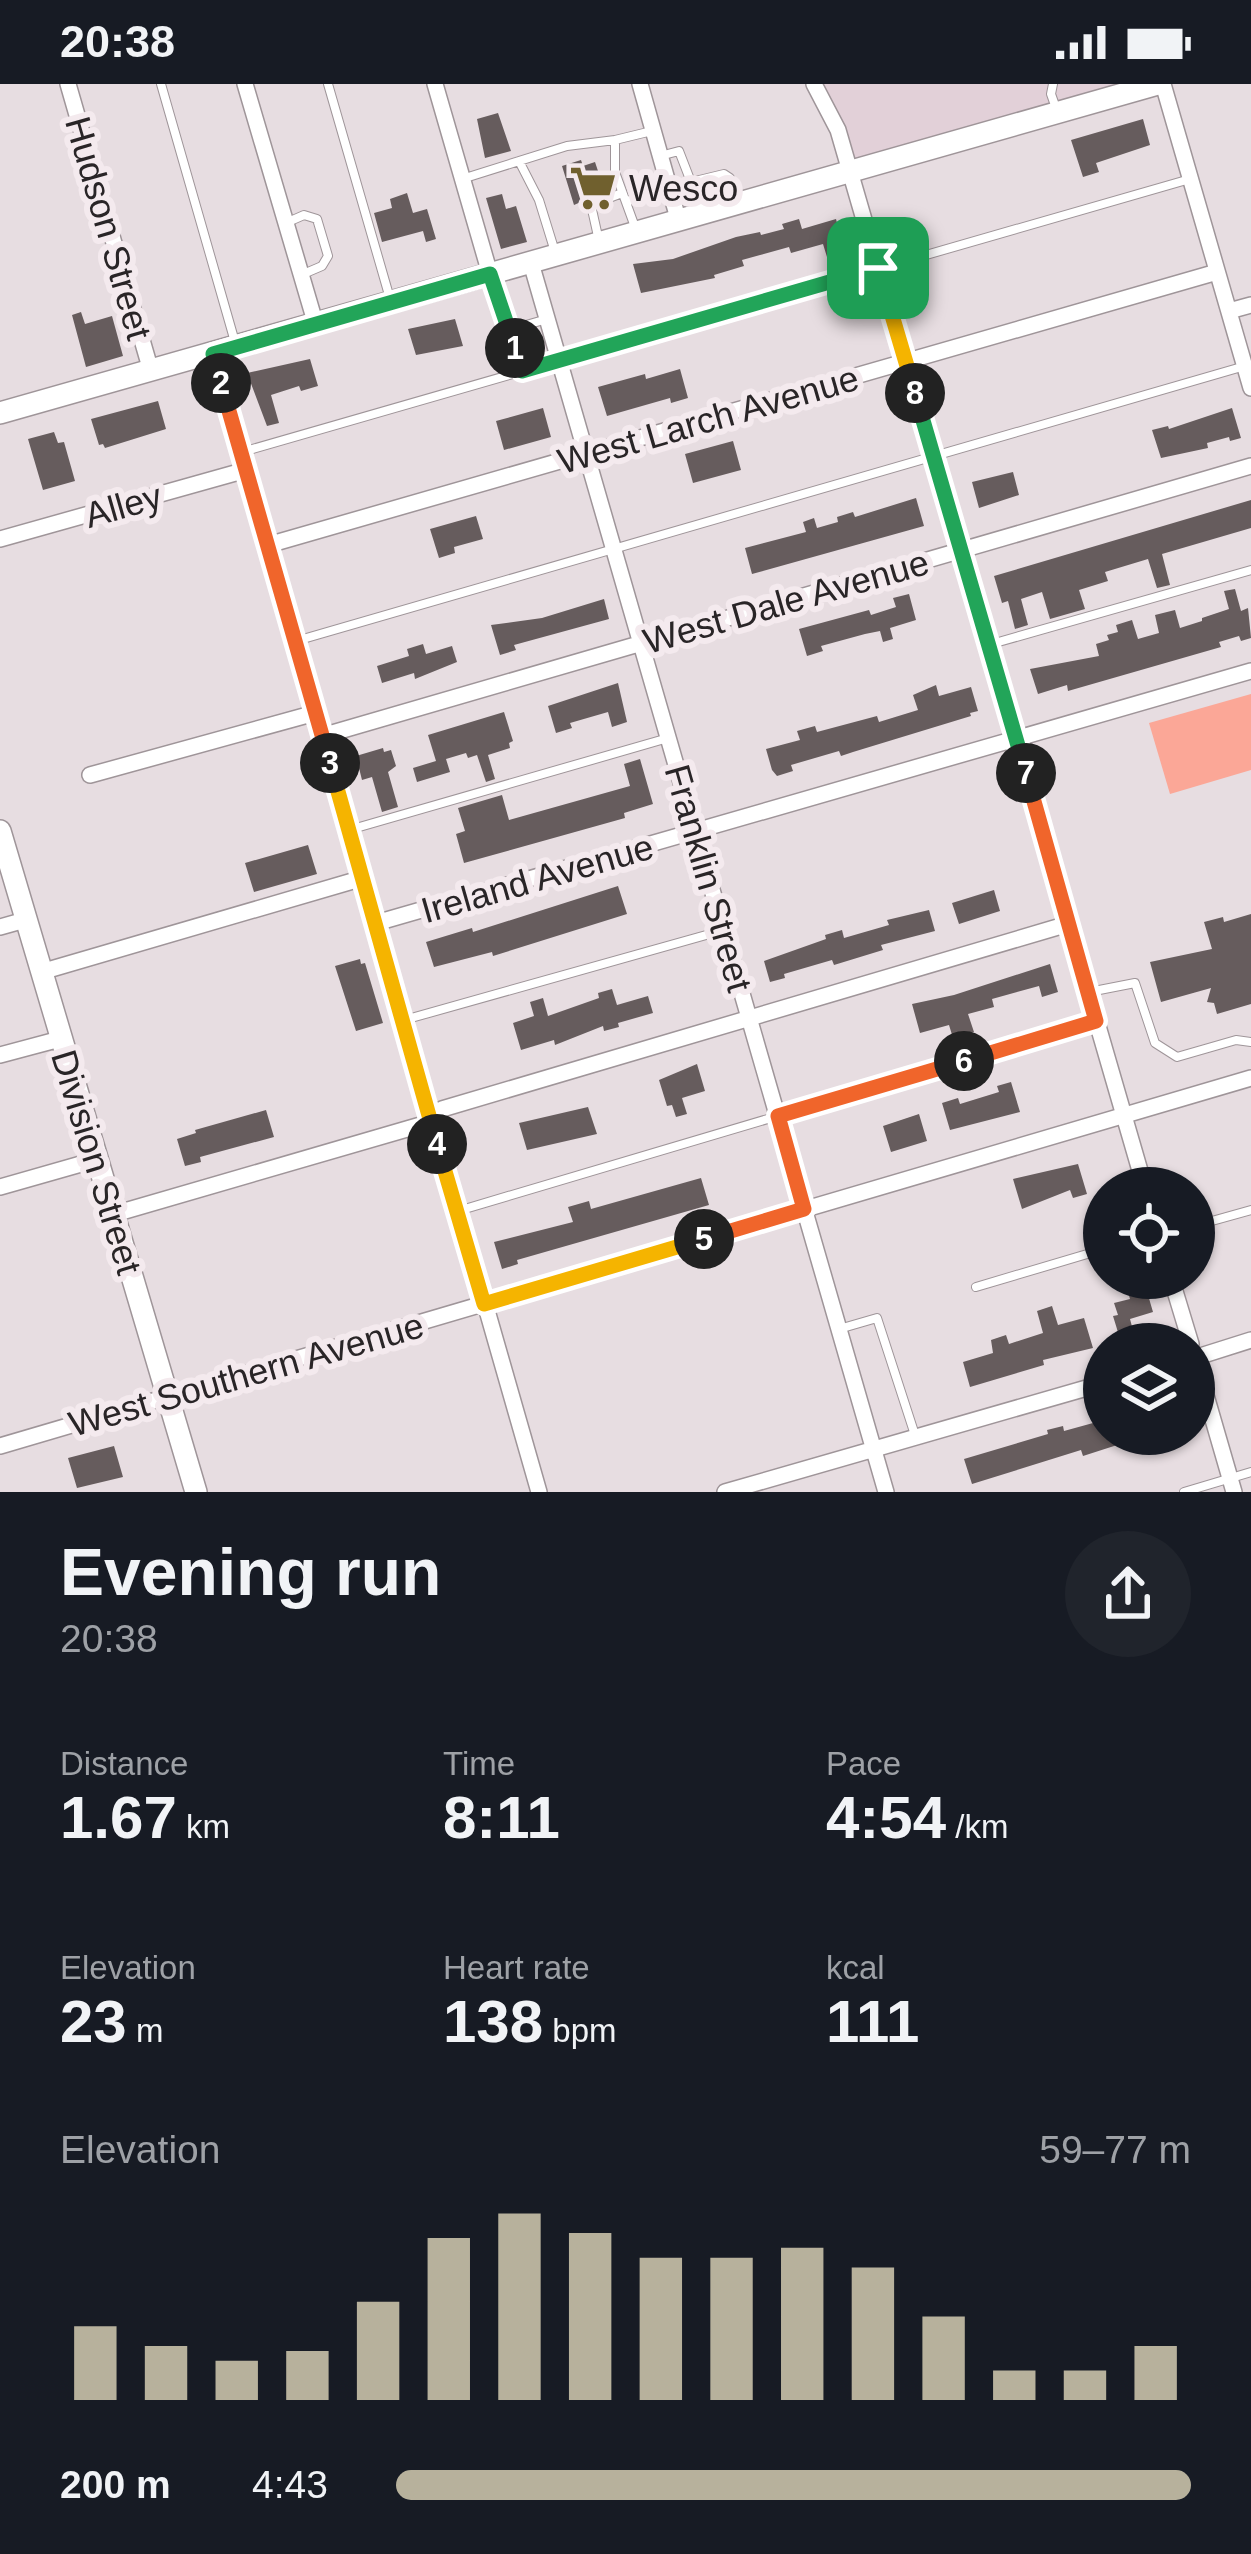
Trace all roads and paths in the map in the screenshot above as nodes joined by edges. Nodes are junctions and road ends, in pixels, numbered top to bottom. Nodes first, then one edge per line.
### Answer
1 (68, 84) edge
2 (161, 84) edge
3 (245, 84) edge
4 (328, 84) edge
5 (435, 84) edge
6 (640, 84) edge
7 (814, 84) edge
8 (1053, 84) edge
9 (1161, 84) edge
10 (1124, 88) edge
11 (1057, 113) junction
12 (654, 131) junction
13 (615, 140) junction
14 (660, 156) junction
15 (519, 161) junction
16 (850, 172) junction
17 (462, 179) junction
18 (1190, 179) junction
19 (691, 182) junction
20 (668, 184) junction
21 (624, 197) junction
22 (738, 204) junction
23 (679, 221) junction
24 (285, 223) junction
25 (638, 233) junction
26 (600, 244) junction
27 (556, 256) junction
28 (531, 263) junction
29 (878, 268) junction
30 (1217, 272) junction
31 (490, 274) junction
32 (300, 275) junction
33 (392, 303) junction
34 (1251, 305) edge
35 (1229, 311) junction
36 (548, 319) junction
37 (316, 325) junction
38 (509, 328) junction
39 (236, 347) junction
40 (213, 354) junction
41 (559, 360) junction
42 (906, 362) junction
43 (1245, 366) junction
44 (151, 371) junction
45 (522, 371) junction
46 (1251, 388) edge
47 (0, 412) edge
48 (241, 453) junction
49 (587, 454) junction
50 (933, 457) junction
51 (1251, 466) edge
52 (246, 470) junction
53 (0, 539) edge
54 (268, 545) junction
55 (615, 548) junction
56 (961, 551) junction
57 (1251, 570) edge
58 (295, 641) junction
59 (642, 643) junction
60 (988, 645) junction
61 (1251, 670) edge
62 (309, 715) junction
63 (322, 736) junction
64 (669, 737) junction
65 (1016, 737) junction
66 (90, 775) dead end
67 (350, 830) junction
68 (0, 831) edge
69 (696, 834) junction
70 (363, 878) junction
71 (25, 920) junction
72 (376, 923) junction
73 (1068, 925) junction
74 (0, 927) edge
75 (724, 930) junction
76 (40, 972) junction
77 (1088, 993) junction
78 (403, 1020) junction
79 (750, 1021) junction
80 (1096, 1021) junction
81 (60, 1040) junction
82 (1251, 1042) edge
83 (0, 1054) edge
84 (1251, 1078) edge
85 (778, 1116) junction
86 (1124, 1116) junction
87 (431, 1123) junction
88 (91, 1161) junction
89 (1139, 1167) edge
90 (0, 1187) edge
91 (804, 1209) junction
92 (1251, 1210) edge
93 (457, 1211) junction
94 (111, 1215) junction
95 (1215, 1220) edge
96 (1083, 1255) edge
97 (976, 1287) dead end
98 (484, 1304) junction
99 (839, 1329) junction
100 (1251, 1340) edge
101 (1215, 1350) edge
102 (1083, 1389) edge
103 (167, 1397) junction
104 (1215, 1427) edge
105 (915, 1436) junction
106 (0, 1446) edge
107 (873, 1448) junction
108 (1251, 1472) edge
109 (1232, 1484) edge
110 (196, 1492) edge
111 (539, 1492) edge
112 (725, 1492) edge
113 (886, 1492) edge
114 (1184, 1492) edge

1 - 44 street, Hudson Street
2 - 39 lane
3 - 24 street
4 - 33 lane
5 - 17 street
6 - 12 street
7 - 16 street
8 - 11 lane
9 - 10 main road
9 - 18 street
10 - 11 main road
11 - 16 main road
12 - 13 lane
12 - 14 street
13 - 15 lane
13 - 21 lane
14 - 19 lane
14 - 20 street
15 - 17 lane
15 - 27 lane
16 - 22 main road
16 - 29 street
17 - 31 street
18 - 29 lane
18 - 30 street
19 - 20 lane
19 - 22 lane
20 - 21 lane
20 - 23 street
21 - 25 lane
21 - 26 lane
22 - 23 main road
23 - 25 main road
24 - 32 street
24 - 32 lane
25 - 26 main road
26 - 27 main road
27 - 28 main road
28 - 31 main road
28 - 36 street, Franklin Street
29 - 41 lane
29 - 42 street
30 - 35 street
30 - 42 street, West Larch Avenue
31 - 33 main road
31 - 38 lane
32 - 37 street
33 - 37 main road
34 - 35 street
35 - 43 street
36 - 38 lane
36 - 41 street, Franklin Street
37 - 39 main road
38 - 45 lane
39 - 40 main road
40 - 44 main road
40 - 48 street
41 - 45 lane
41 - 49 street, Franklin Street
42 - 49 street, West Larch Avenue
42 - 50 street
43 - 46 street
43 - 50 lane
44 - 47 main road
45 - 48 lane
48 - 52 street
49 - 54 street, West Larch Avenue
49 - 55 street, Franklin Street
50 - 55 lane
50 - 56 street
51 - 56 street, West Dale Avenue
52 - 53 street, Alley
52 - 54 street
54 - 58 street
55 - 58 lane
55 - 59 street, Franklin Street
56 - 59 street, West Dale Avenue
56 - 60 street
57 - 60 lane
58 - 62 street
59 - 63 street, West Dale Avenue
59 - 64 street, Franklin Street
60 - 65 street
61 - 65 street, Ireland Avenue
62 - 63 street
62 - 66 street
63 - 67 street
64 - 67 lane
64 - 69 street, Franklin Street
65 - 69 street, Ireland Avenue
65 - 73 street
67 - 70 street
68 - 71 main road, Division Street
69 - 72 street, Ireland Avenue
69 - 75 street, Franklin Street
70 - 72 street
70 - 76 street, Ireland Avenue
71 - 74 street
71 - 76 main road, Division Street
72 - 78 street
73 - 77 street
73 - 79 street
75 - 78 lane
75 - 79 street, Franklin Street
76 - 81 main road, Division Street
77 - 80 street
77 - 82 lane
78 - 87 street
79 - 85 street, Franklin Street
79 - 87 street
80 - 85 lane
80 - 86 street
81 - 83 street
81 - 88 main road, Division Street
84 - 86 street, West Southern Avenue
85 - 91 street, Franklin Street
85 - 93 lane
86 - 89 street
86 - 91 street, West Southern Avenue
87 - 93 street
87 - 94 street
88 - 90 street
88 - 94 main road, Division Street
91 - 98 street, West Southern Avenue
91 - 99 street, Franklin Street
92 - 95 lane
93 - 98 street
94 - 103 main road, Division Street
96 - 97 lane
98 - 103 street, West Southern Avenue
98 - 111 street
99 - 105 lane
99 - 107 street, Franklin Street
100 - 101 street
102 - 105 street
103 - 106 street, West Southern Avenue
103 - 110 main road, Division Street
104 - 109 street
105 - 107 street
107 - 112 street
107 - 113 street, Franklin Street
108 - 109 lane
109 - 114 lane

